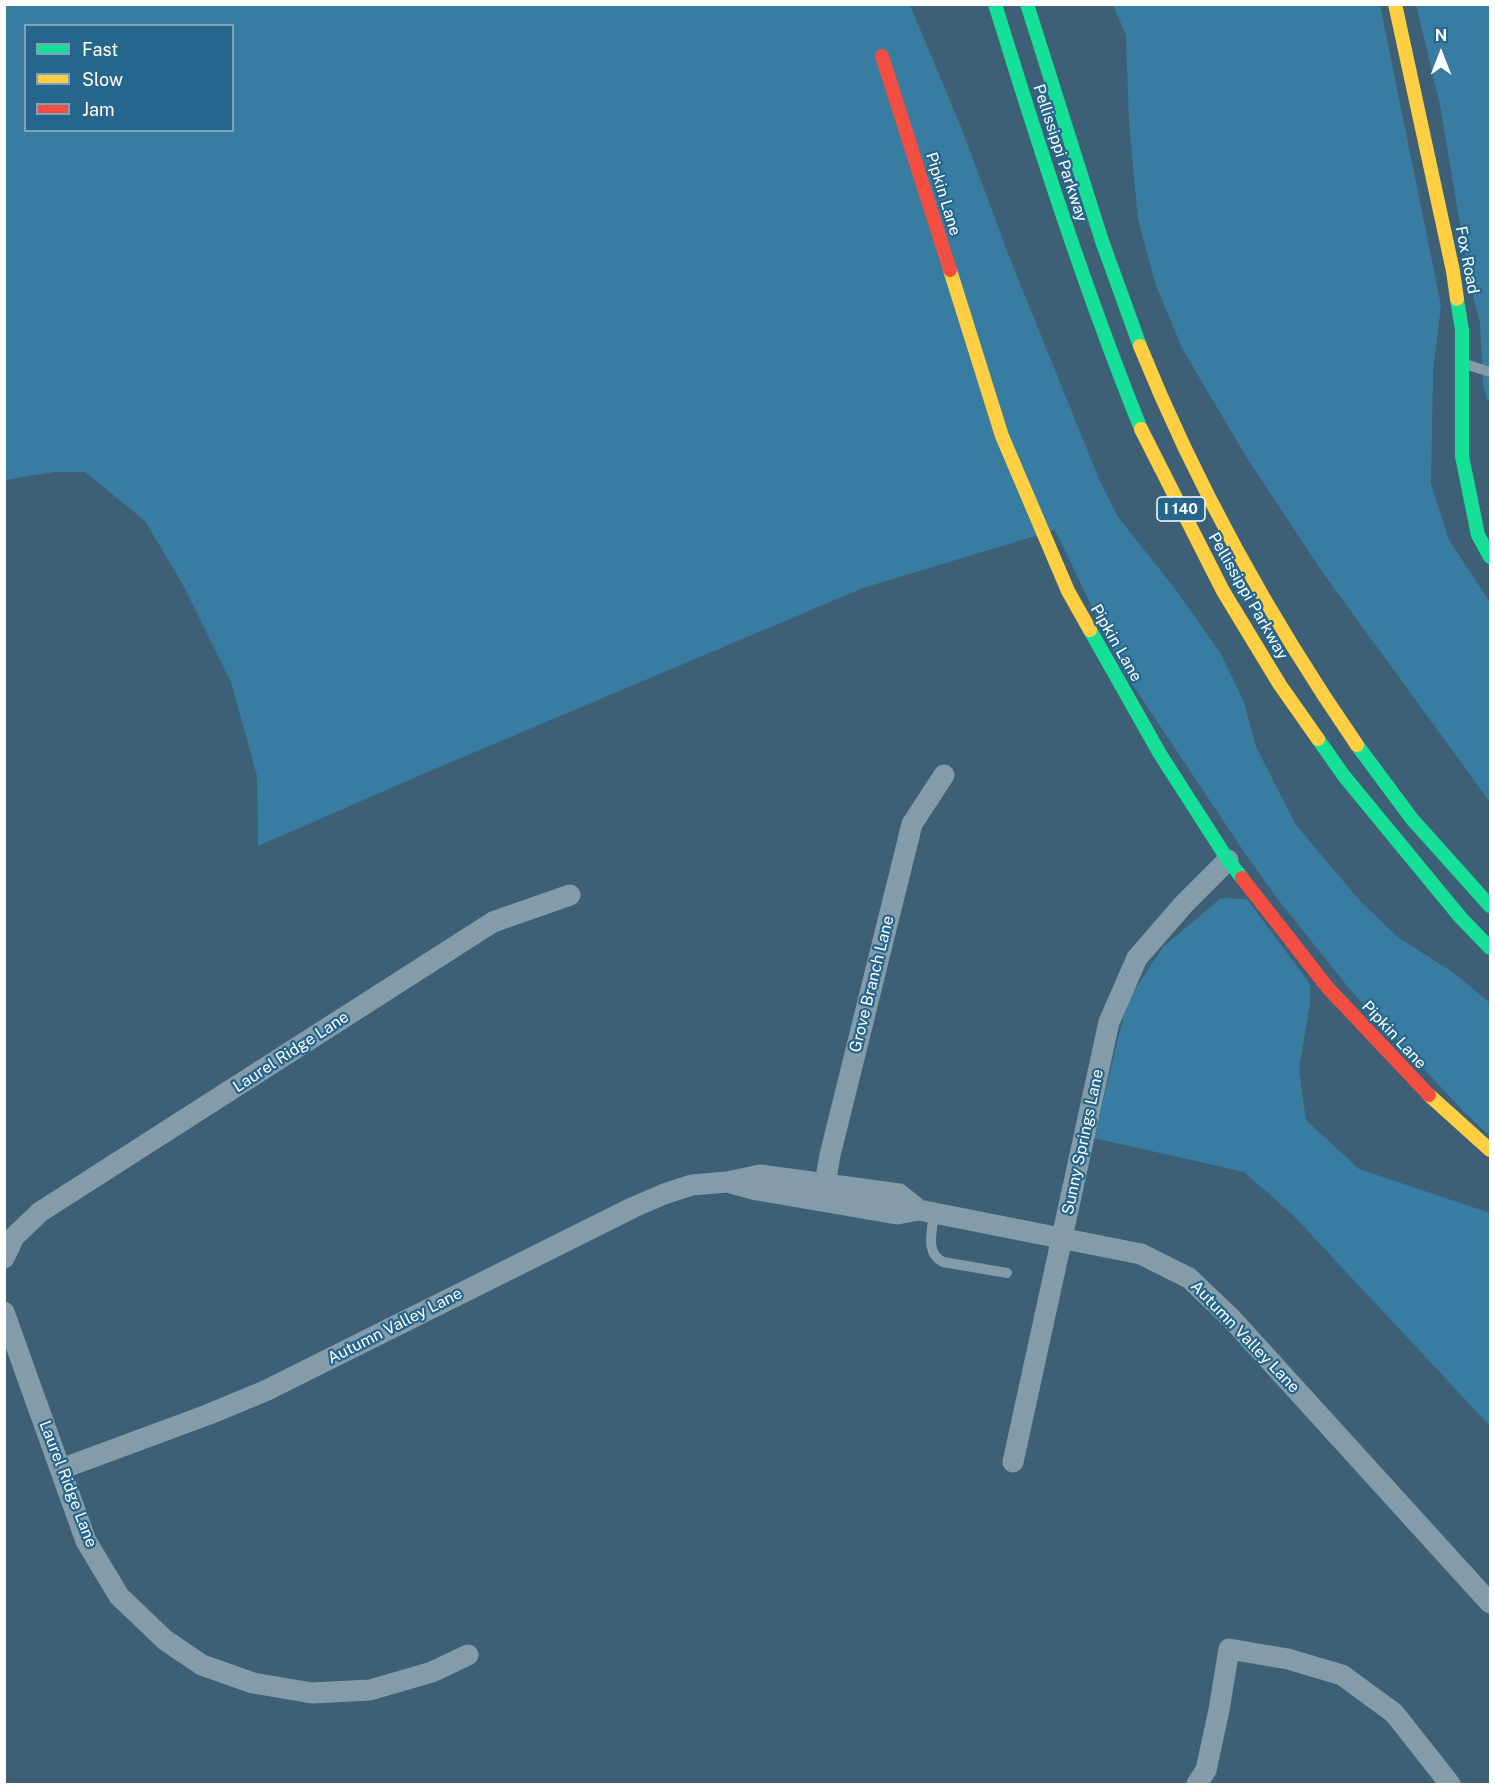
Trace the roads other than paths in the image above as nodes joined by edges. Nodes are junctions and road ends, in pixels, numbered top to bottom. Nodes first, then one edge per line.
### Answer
1 (995, 4) edge
2 (1028, 4) edge
3 (1395, 4) edge
4 (882, 56) dead end
5 (1462, 363) junction
6 (1491, 372) edge
7 (1481, 504) edge
8 (1491, 557) edge
9 (944, 775) dead end
10 (1228, 860) junction
11 (570, 896) dead end
12 (1491, 906) edge
13 (1491, 948) edge
14 (1491, 1150) edge
15 (823, 1192) junction
16 (926, 1212) junction
17 (1061, 1239) junction
18 (4, 1258) edge
19 (1007, 1273) dead end
20 (4, 1312) edge
21 (1013, 1462) dead end
22 (61, 1469) junction
23 (1491, 1603) edge
24 (468, 1655) dead end
25 (1197, 1785) edge
26 (1450, 1785) edge

1 - 13 main road, Pellissippi Parkway / I 140
2 - 12 main road, Pellissippi Parkway / I 140
3 - 5 main road, Fox Road
4 - 10 main road, Pipkin Lane
5 - 6 lane
5 - 7 main road, Fox Road
7 - 8 main road, Fox Road
9 - 15 street, Grove Branch Lane
10 - 14 main road, Pipkin Lane
10 - 17 street, Sunny Springs Lane
11 - 18 street, Laurel Ridge Lane
15 - 16 street, Autumn Valley Lane
15 - 22 street, Autumn Valley Lane
16 - 17 street, Autumn Valley Lane
16 - 19 lane
17 - 21 street, Sunny Springs Lane
17 - 23 street, Autumn Valley Lane
20 - 22 street, Laurel Ridge Lane
22 - 24 street, Laurel Ridge Lane
25 - 26 street

